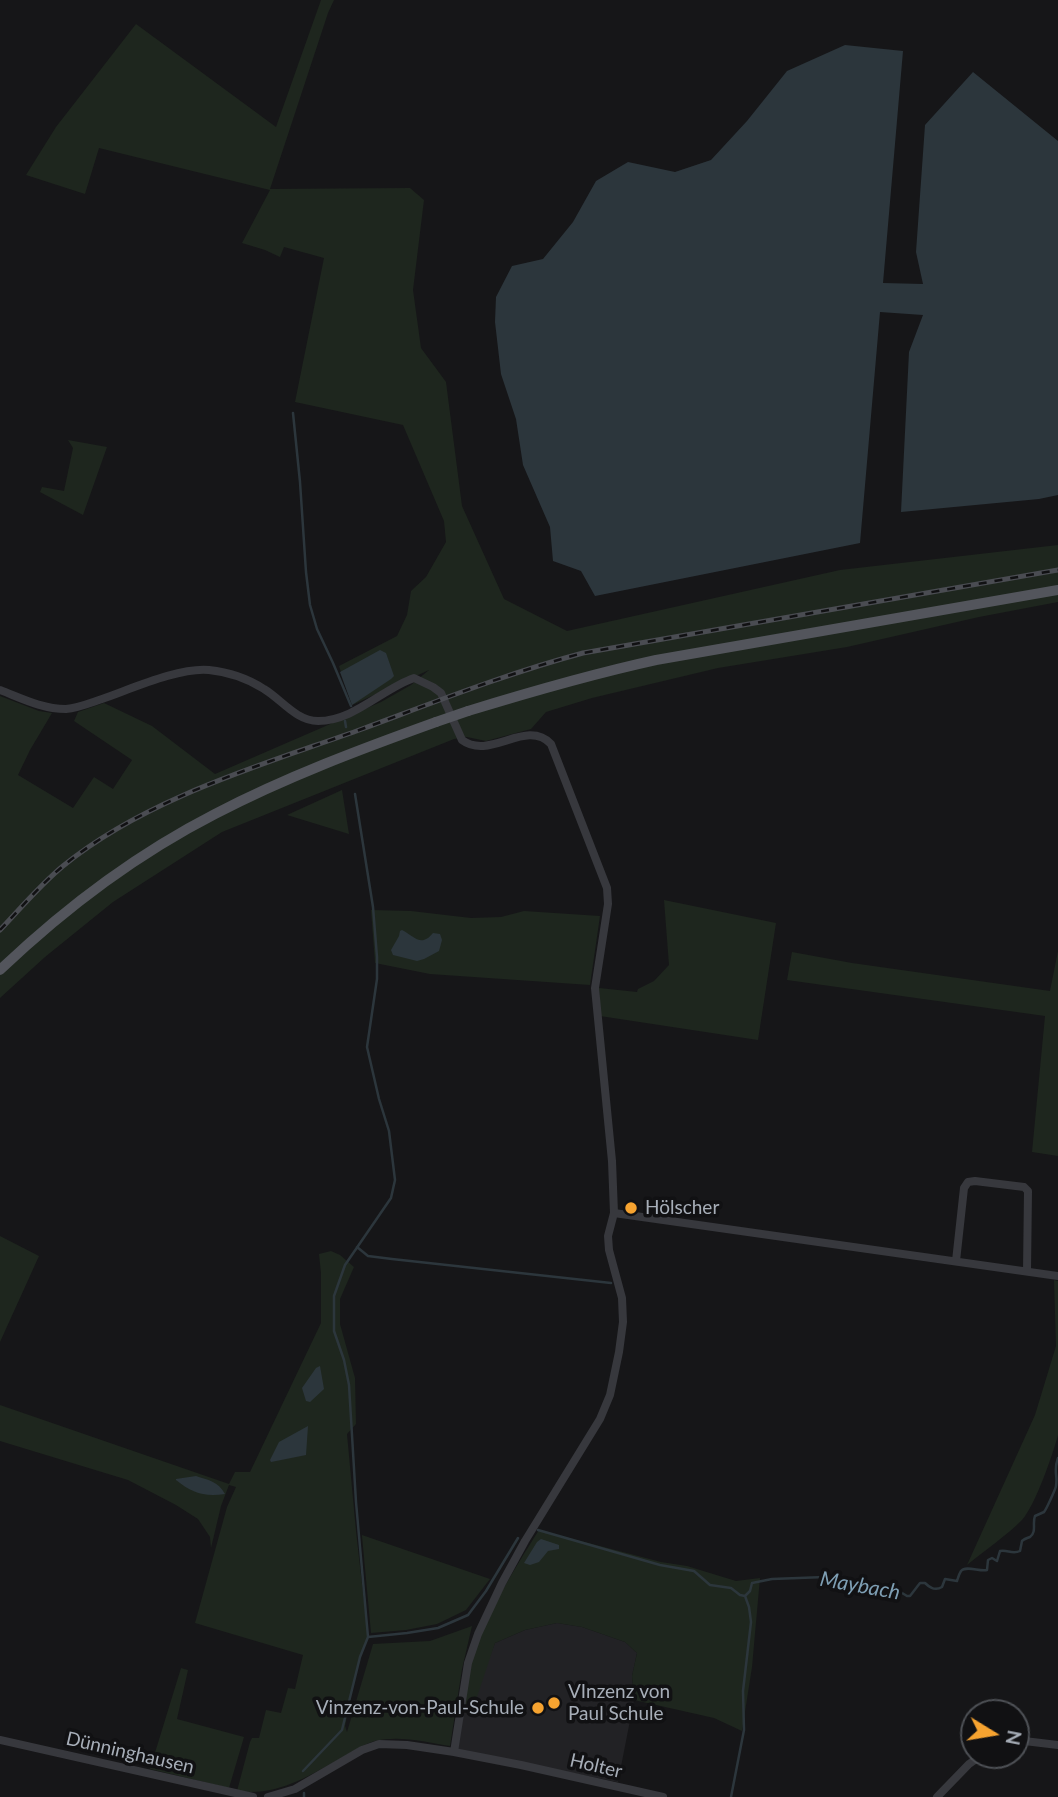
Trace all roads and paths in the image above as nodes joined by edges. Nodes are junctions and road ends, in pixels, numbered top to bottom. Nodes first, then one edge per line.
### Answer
1 (1058, 590) edge
2 (0, 690) edge
3 (0, 970) edge
4 (614, 1213) junction
5 (956, 1261) junction
6 (1027, 1271) junction
7 (1058, 1276) edge
8 (0, 1740) edge
9 (1030, 1742) edge
10 (1058, 1745) edge
11 (454, 1752) junction
12 (965, 1769) edge
13 (253, 1797) edge
14 (268, 1797) edge
15 (663, 1797) edge
16 (937, 1797) edge

1 - 3 main road, bridge
2 - 4 street
4 - 5 street
4 - 11 street
5 - 6 street
5 - 6 street
6 - 7 street
8 - 13 street, Dünninghausen
9 - 10 street
11 - 14 street
11 - 15 street, Holter
12 - 16 street

